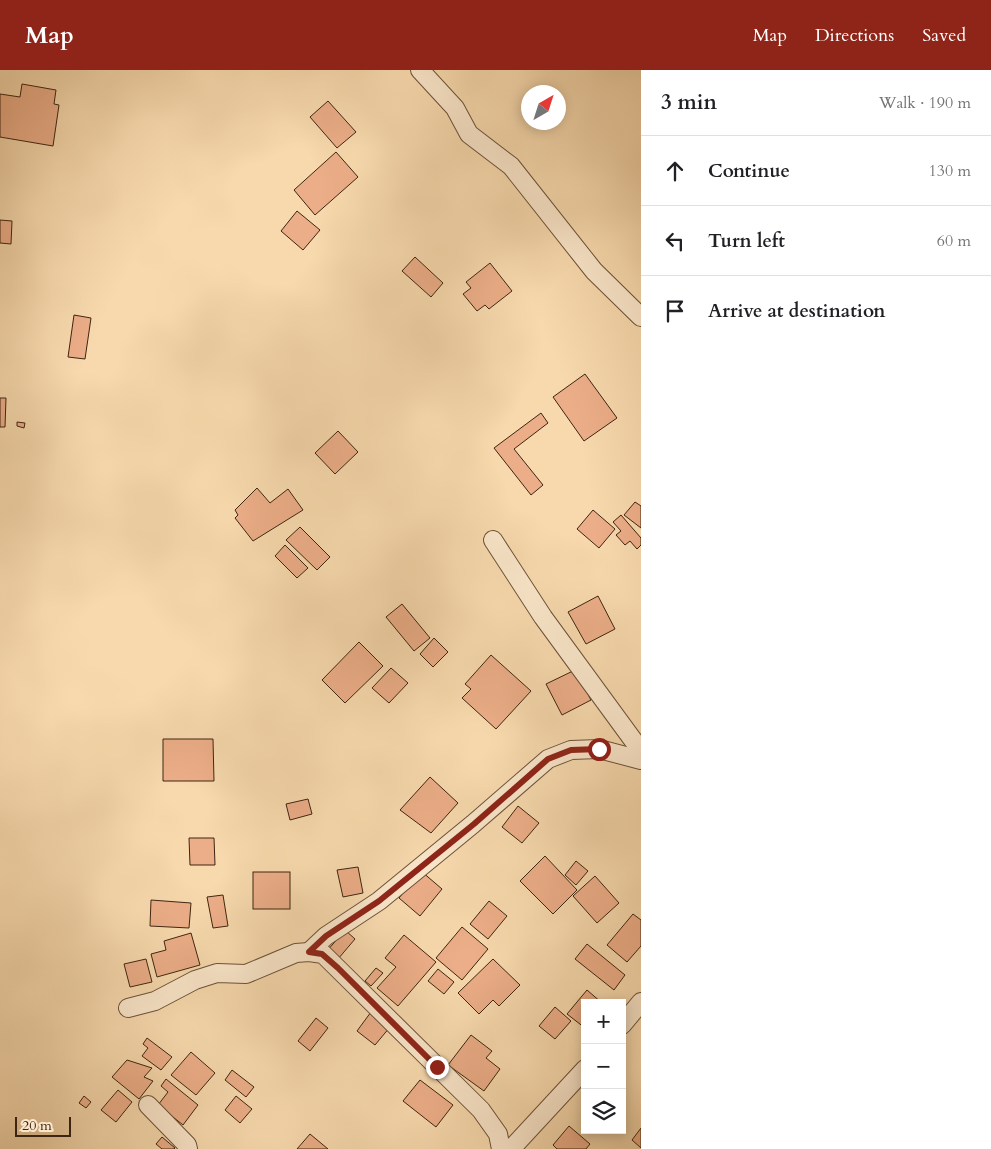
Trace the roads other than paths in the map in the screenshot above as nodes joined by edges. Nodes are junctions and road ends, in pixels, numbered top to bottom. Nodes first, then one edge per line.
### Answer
1 (420, 70) edge
2 (641, 317) edge
3 (493, 540) dead end
4 (641, 751) edge
5 (641, 760) edge
6 (309, 952) junction
7 (128, 1008) dead end
8 (581, 1073) edge
9 (148, 1105) dead end
10 (188, 1149) edge
11 (501, 1149) edge
12 (511, 1149) edge

1 - 2 street
3 - 4 street
5 - 6 street
6 - 7 street
6 - 11 street
8 - 12 street
9 - 10 street

